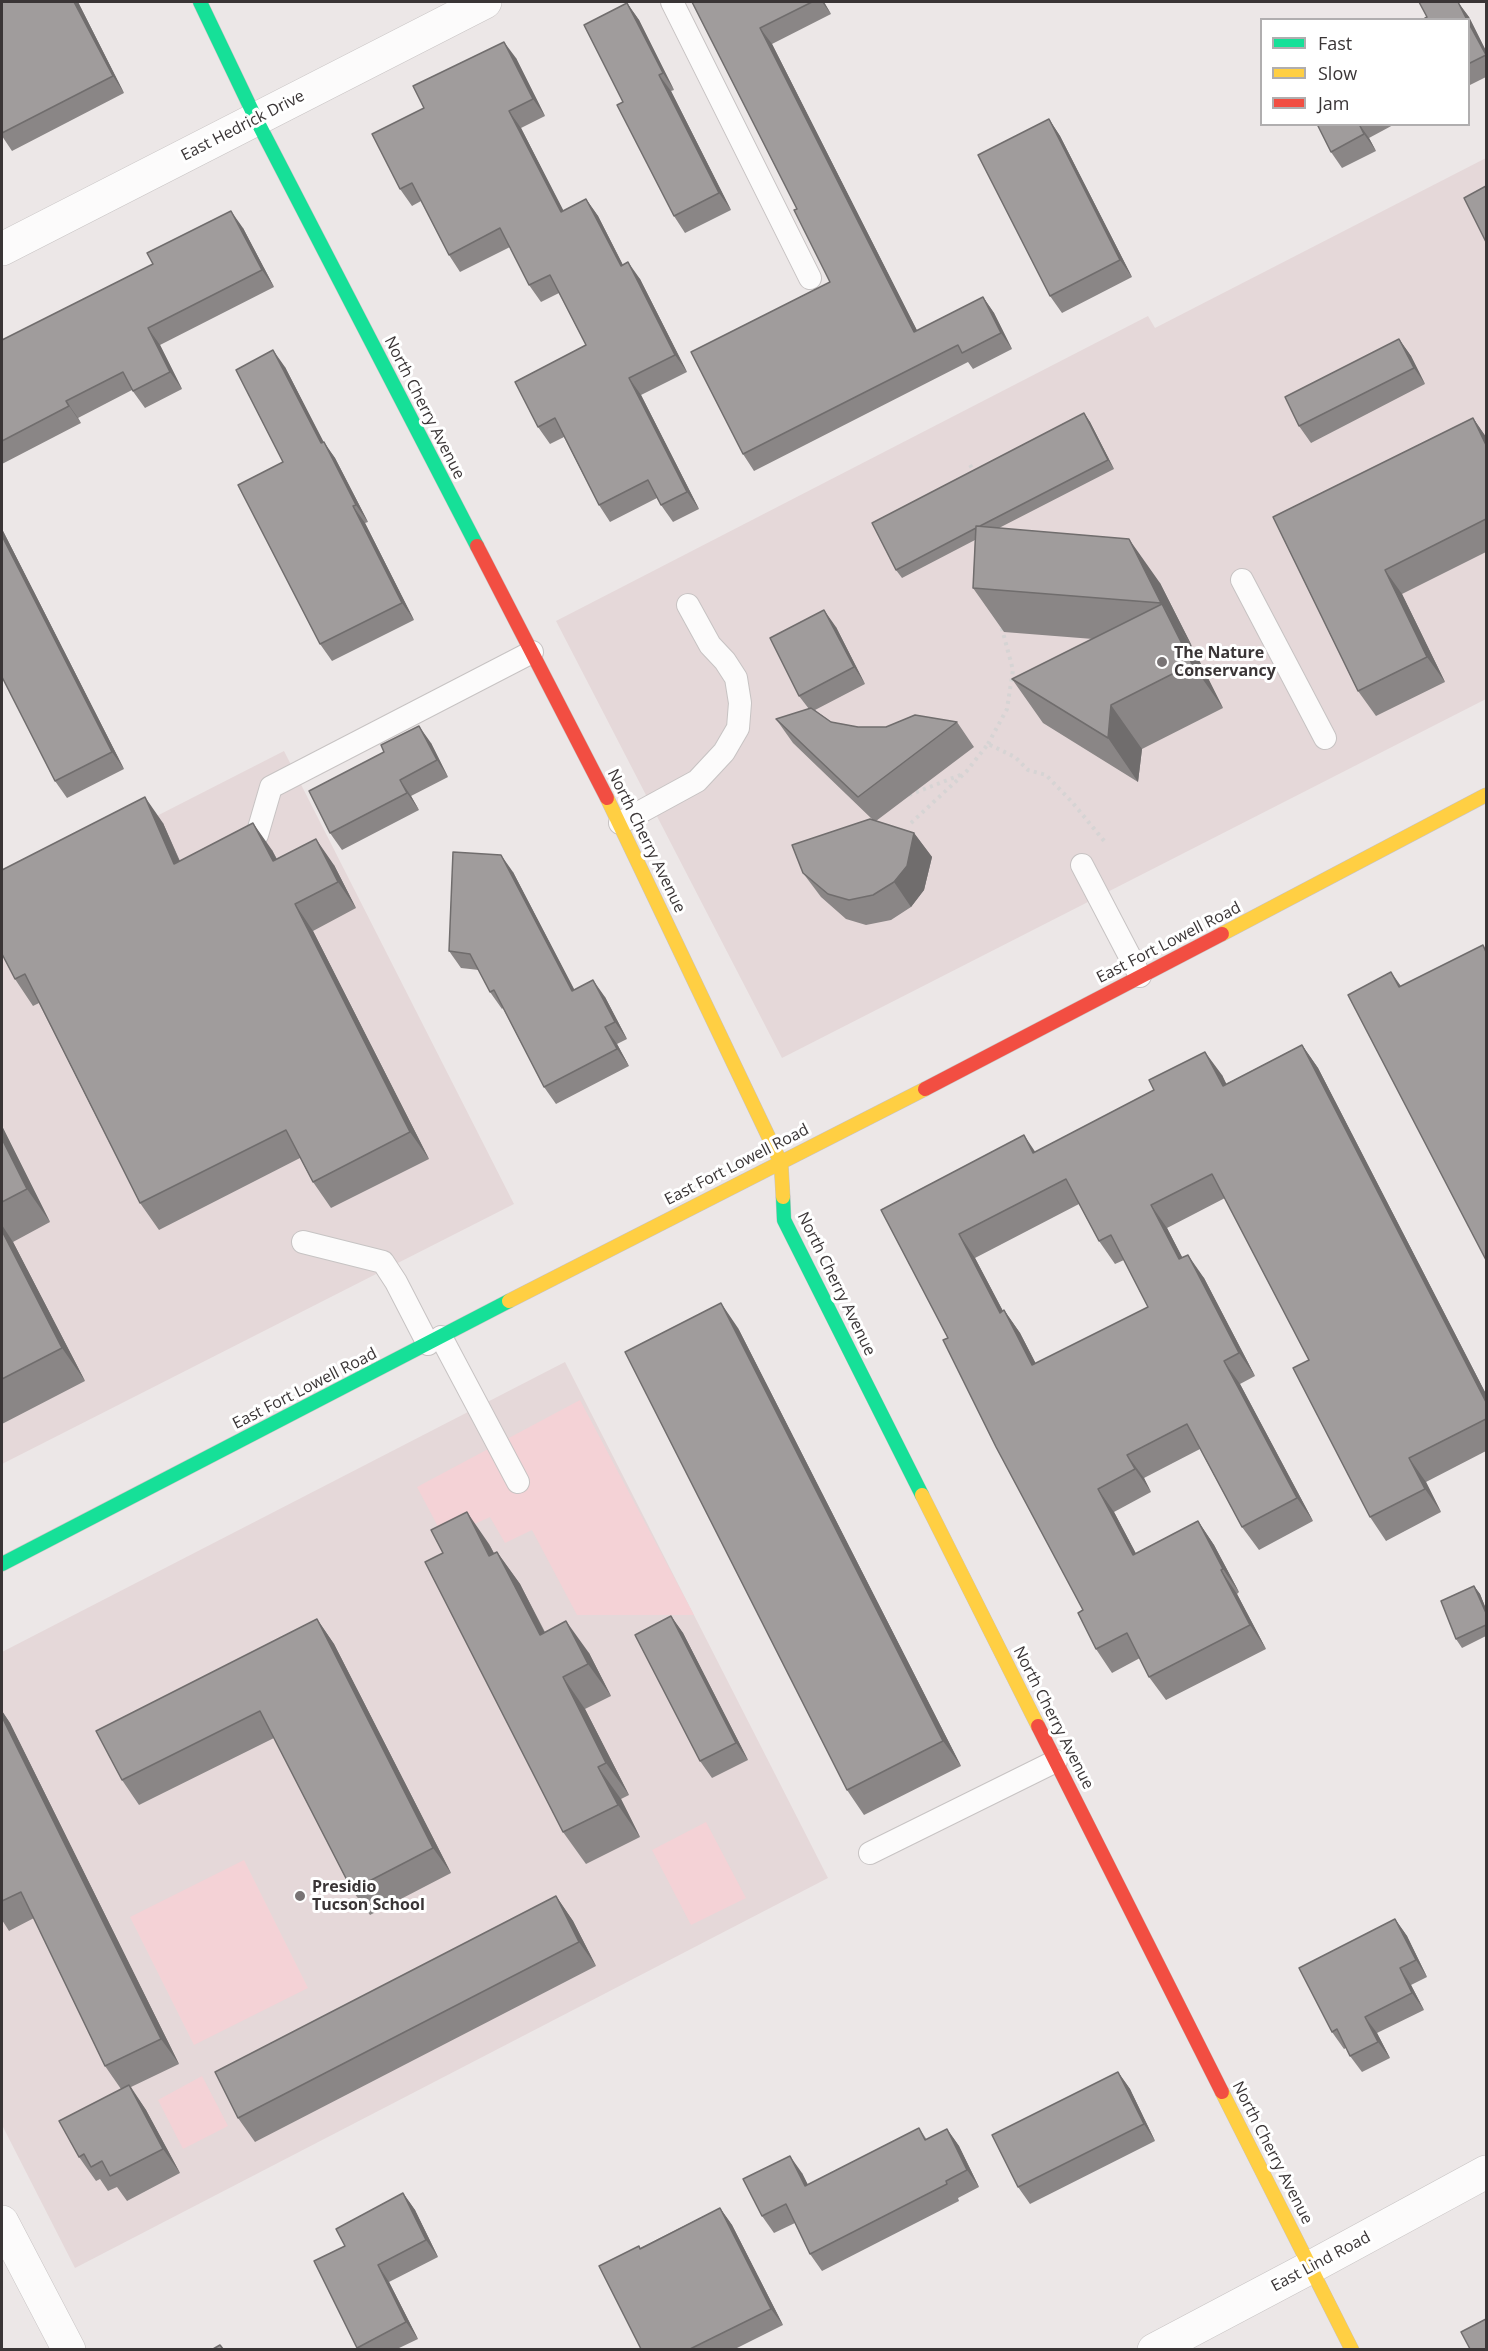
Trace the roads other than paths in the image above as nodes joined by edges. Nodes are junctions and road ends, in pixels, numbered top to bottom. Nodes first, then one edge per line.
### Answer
1 (200, 2) edge
2 (485, 2) edge
3 (672, 2) edge
4 (256, 119) junction
5 (2, 249) edge
6 (810, 278) dead end
7 (1242, 580) dead end
8 (688, 605) dead end
9 (531, 652) junction
10 (1325, 738) dead end
11 (1486, 795) edge
12 (620, 823) junction
13 (257, 835) edge
14 (1082, 865) dead end
15 (1140, 976) junction
16 (781, 1163) junction
17 (303, 1242) dead end
18 (434, 1341) junction
19 (518, 1482) dead end
20 (2, 1564) edge
21 (1056, 1761) junction
22 (870, 1853) dead end
23 (1486, 2172) edge
24 (2, 2222) edge
25 (1311, 2268) junction
26 (69, 2349) edge
27 (1154, 2349) edge
28 (1352, 2349) edge

1 - 4 street, North Cherry Avenue
2 - 4 street, East Hedrick Drive
3 - 6 lane
4 - 5 street, East Hedrick Drive
4 - 9 street, North Cherry Avenue
7 - 10 lane
8 - 12 lane
9 - 12 street, North Cherry Avenue
9 - 13 lane
11 - 15 street, East Fort Lowell Road
12 - 16 street, North Cherry Avenue
14 - 15 lane
15 - 16 street, East Fort Lowell Road
16 - 18 street, East Fort Lowell Road
16 - 21 street, North Cherry Avenue
17 - 18 lane
18 - 19 lane
18 - 20 street, East Fort Lowell Road
21 - 22 lane
21 - 25 street, North Cherry Avenue
23 - 25 street, East Lind Road
24 - 26 street
25 - 27 street, East Lind Road
25 - 28 street, North Cherry Avenue

